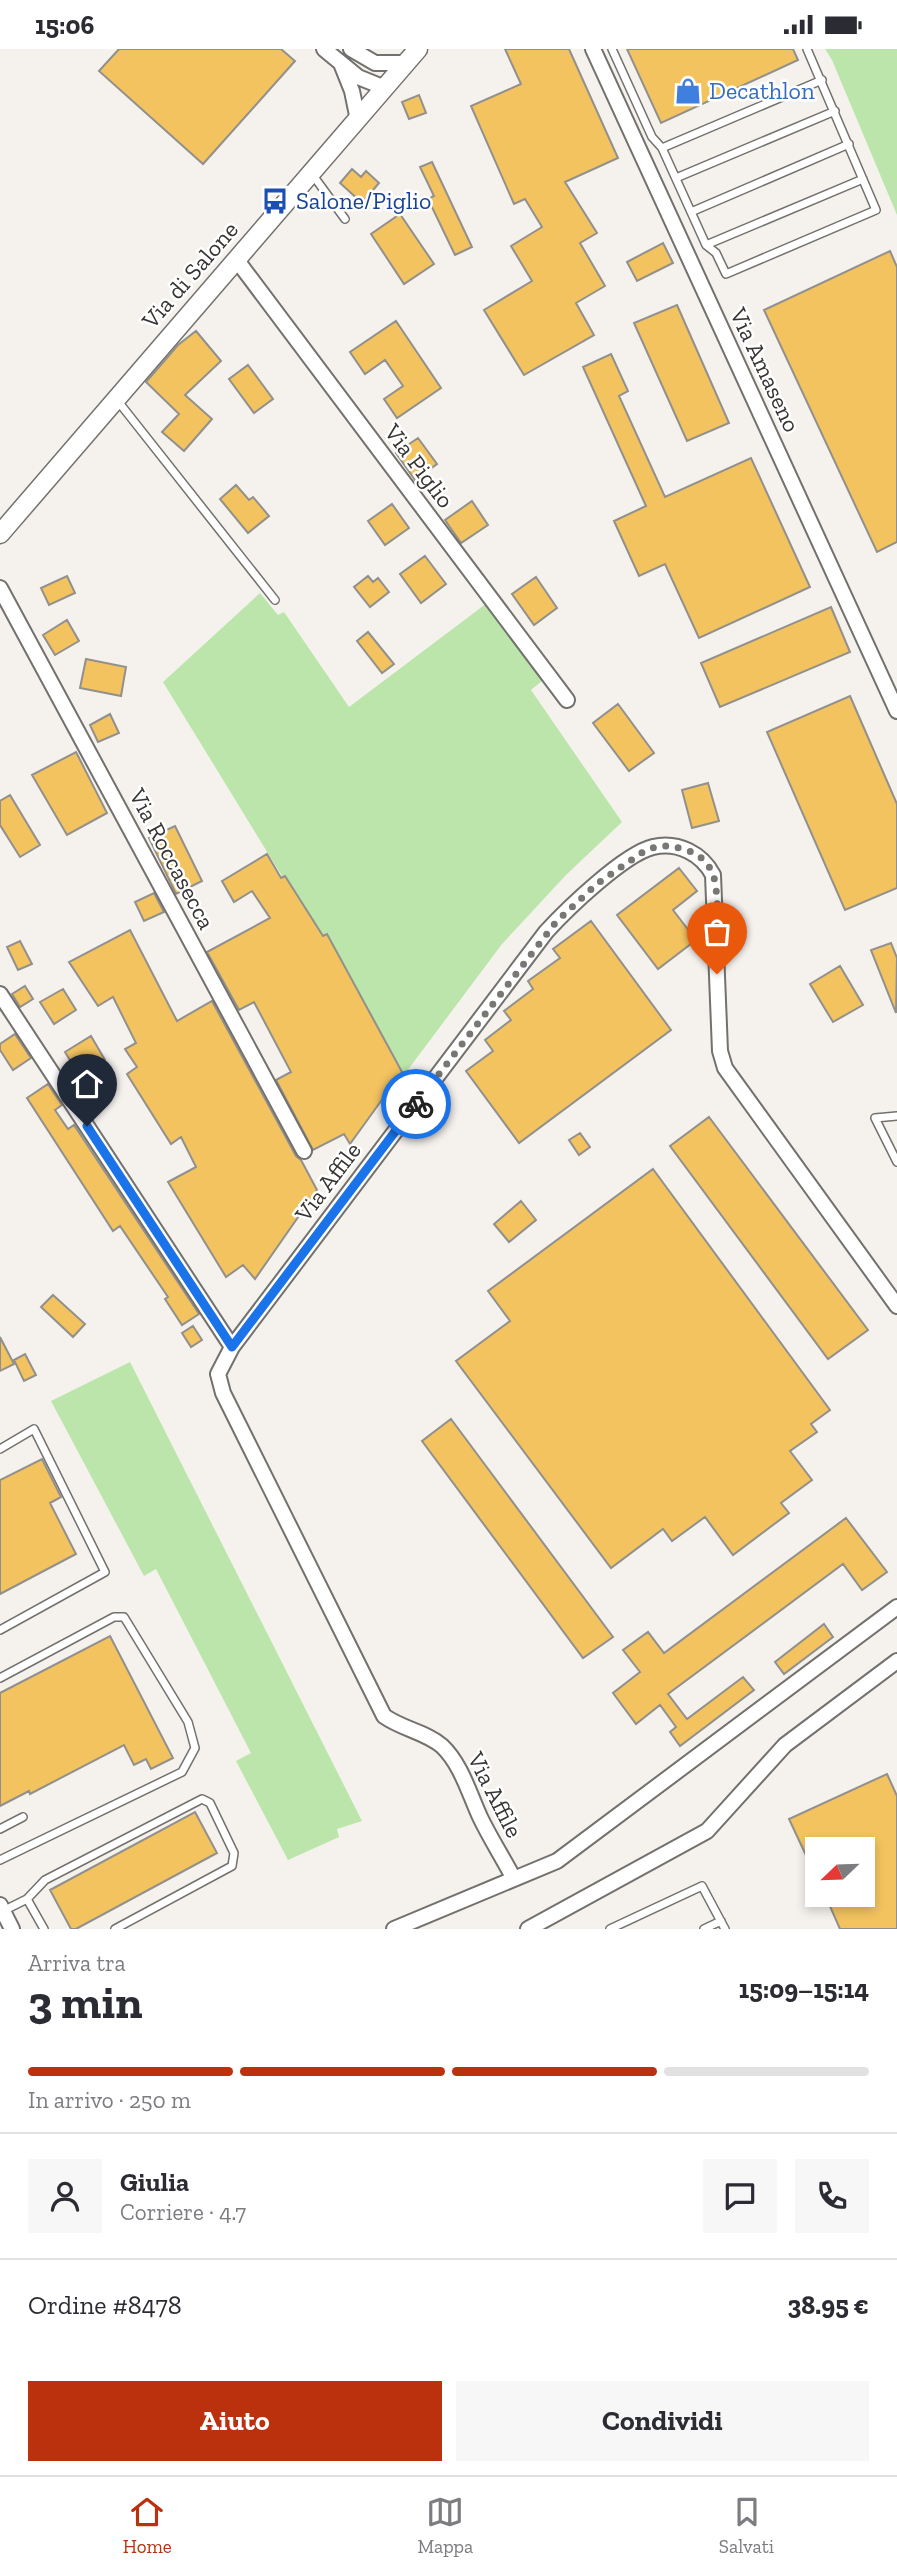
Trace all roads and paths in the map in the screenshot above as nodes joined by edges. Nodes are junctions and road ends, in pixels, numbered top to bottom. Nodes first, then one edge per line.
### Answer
1 (324, 49) edge
2 (351, 49) edge
3 (593, 49) edge
4 (612, 49) edge
5 (807, 49) edge
6 (412, 56) edge
7 (341, 65) junction
8 (822, 80) junction
9 (385, 88) junction
10 (835, 111) junction
11 (358, 120) junction
12 (849, 144) junction
13 (662, 148) junction
14 (311, 173) junction
15 (676, 179) junction
16 (863, 179) junction
17 (691, 212) junction
18 (345, 219) dead end
19 (706, 245) junction
20 (236, 259) junction
21 (116, 399) junction
22 (0, 534) edge
23 (0, 588) edge
24 (275, 600) dead end
25 (566, 700) dead end
26 (897, 711) edge
27 (0, 994) edge
28 (897, 1116) edge
29 (304, 1151) dead end
30 (897, 1162) edge
31 (897, 1306) edge
32 (232, 1347) junction
33 (0, 1448) edge
34 (897, 1607) edge
35 (0, 1630) edge
36 (897, 1661) edge
37 (0, 1678) edge
38 (23, 1817) dead end
39 (0, 1829) edge
40 (0, 1860) edge
41 (514, 1879) junction
42 (27, 1899) junction
43 (2, 1908) edge
44 (723, 1925) edge
45 (530, 1928) edge
46 (12, 1929) edge
47 (44, 1929) edge
48 (115, 1929) edge
49 (394, 1929) edge
50 (610, 1929) edge
51 (704, 1929) edge

1 - 7 street
2 - 6 street
3 - 26 street, Via Amaseno
4 - 13 lane
5 - 8 lane
6 - 9 street, Via di Salone
7 - 9 street
7 - 11 street
8 - 10 lane
8 - 13 lane
9 - 11 street, Via di Salone
10 - 12 lane
10 - 15 lane
11 - 14 street, Via di Salone
12 - 16 lane
12 - 17 lane
13 - 15 lane
14 - 18 lane
14 - 20 street, Via di Salone
15 - 17 lane
16 - 19 lane
16 - 19 lane
17 - 19 lane
20 - 21 street, Via di Salone
20 - 25 street, Via Piglio
21 - 22 street, Via di Salone
21 - 24 lane
23 - 29 street, Via Roccasecca
27 - 32 street
28 - 30 lane
31 - 32 street, Via Affile
32 - 41 street, Via Affile
33 - 35 lane
34 - 41 street
36 - 45 street
37 - 40 lane
38 - 39 lane
41 - 49 street
42 - 43 lane
42 - 47 lane
42 - 48 lane
43 - 46 street
44 - 50 lane
44 - 51 lane

